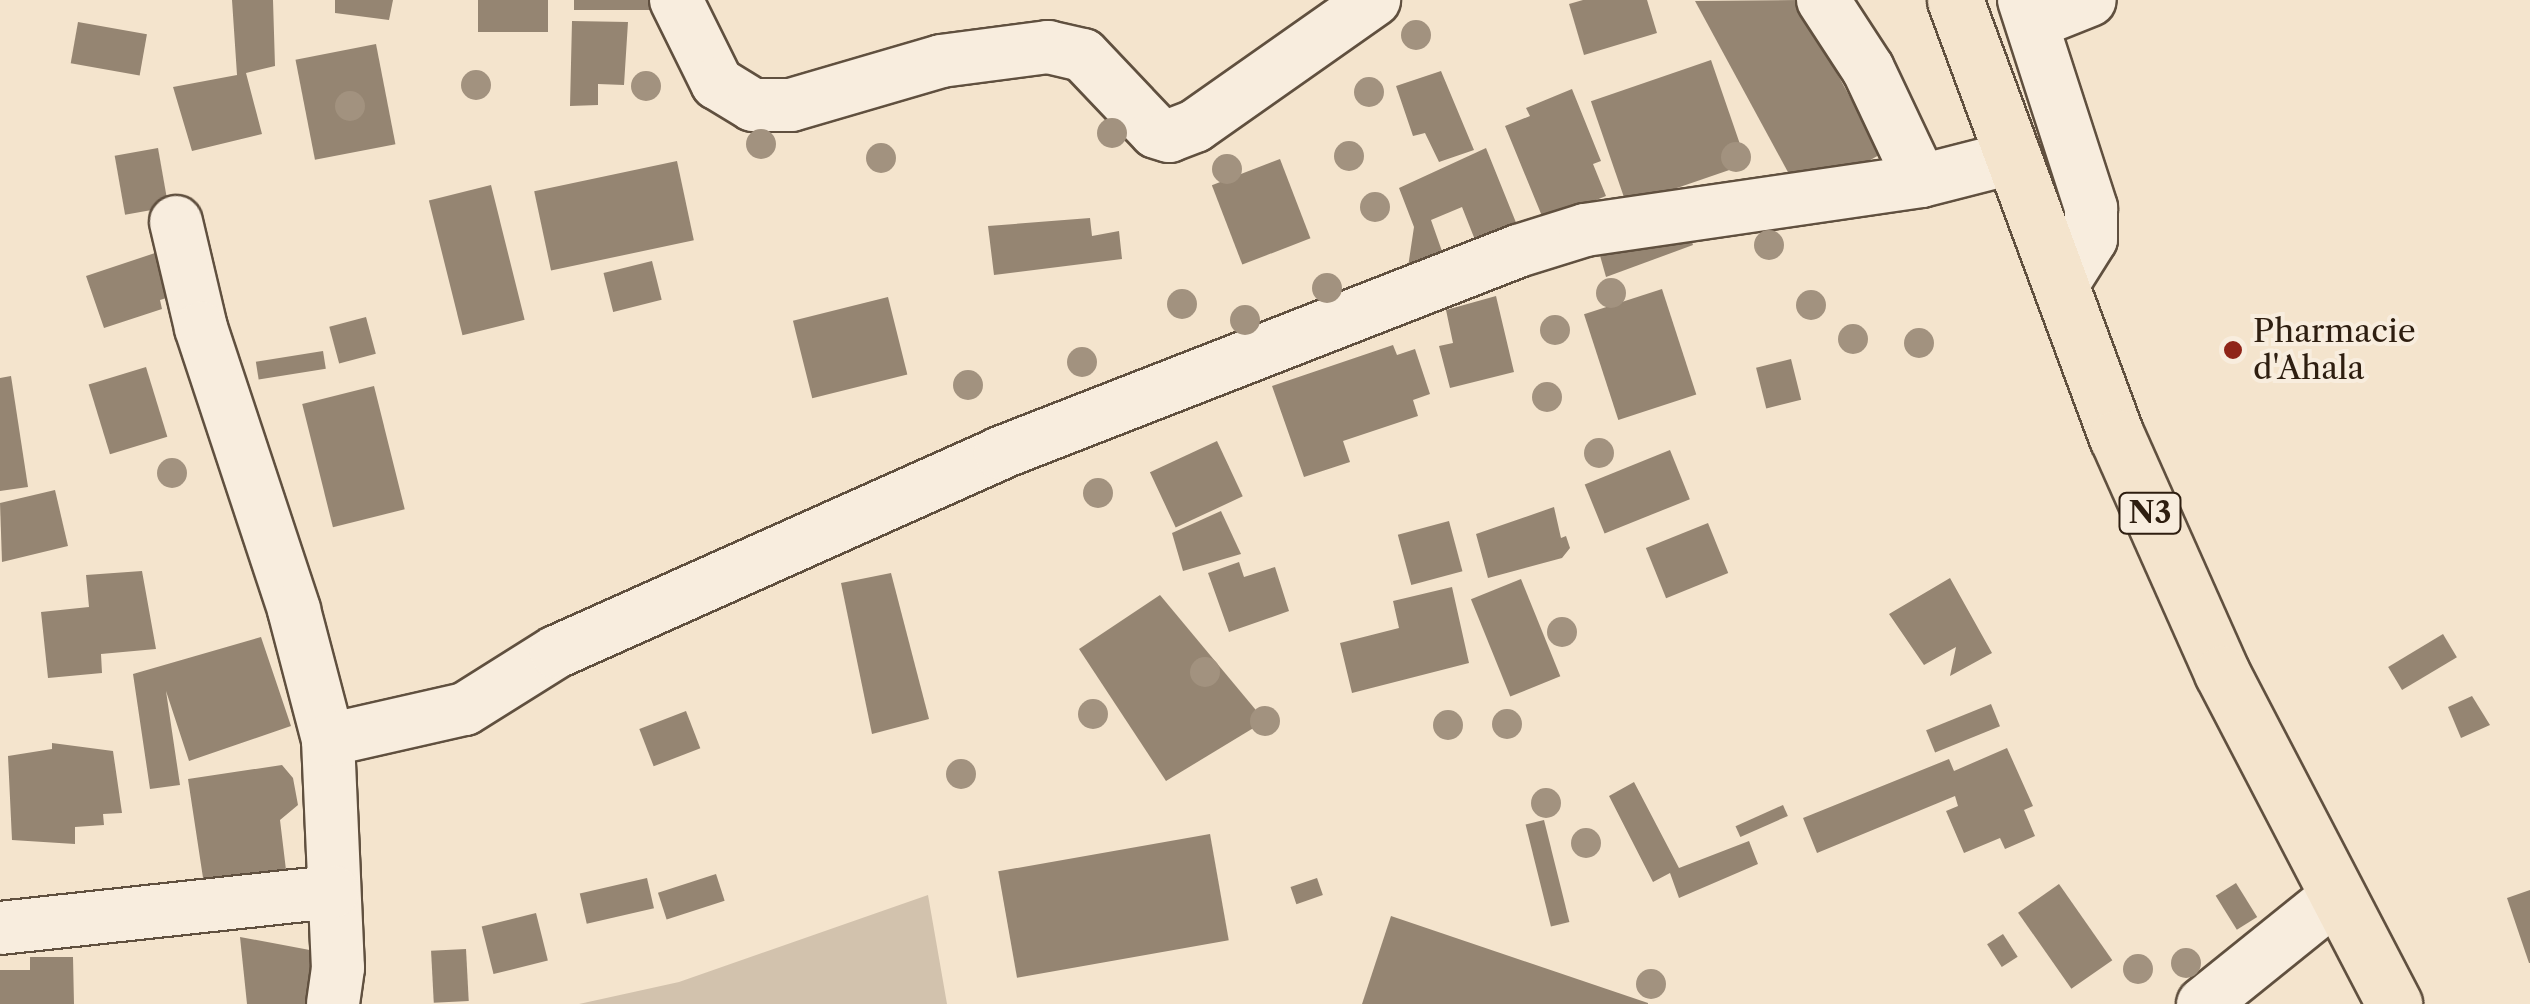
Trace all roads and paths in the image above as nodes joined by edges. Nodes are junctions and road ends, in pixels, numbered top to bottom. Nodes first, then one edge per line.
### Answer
1 (676, 0) edge
2 (1374, 0) edge
3 (1823, 0) edge
4 (1955, 0) edge
5 (2090, 0) edge
6 (2028, 11) edge
7 (2015, 157) junction
8 (1921, 181) junction
9 (176, 222) dead end
10 (2062, 285) junction
11 (328, 740) junction
12 (333, 892) junction
13 (2337, 896) junction
14 (0, 928) edge
15 (333, 1004) edge
16 (2203, 1004) edge
17 (2394, 1004) edge

1 - 2 street
3 - 8 street
4 - 7 highway, N3
5 - 6 street
6 - 10 street
7 - 8 street
7 - 10 highway, N3
8 - 11 street
9 - 11 street
10 - 13 highway, N3
11 - 12 street
12 - 14 street
12 - 15 street
13 - 16 street
13 - 17 highway, N3

